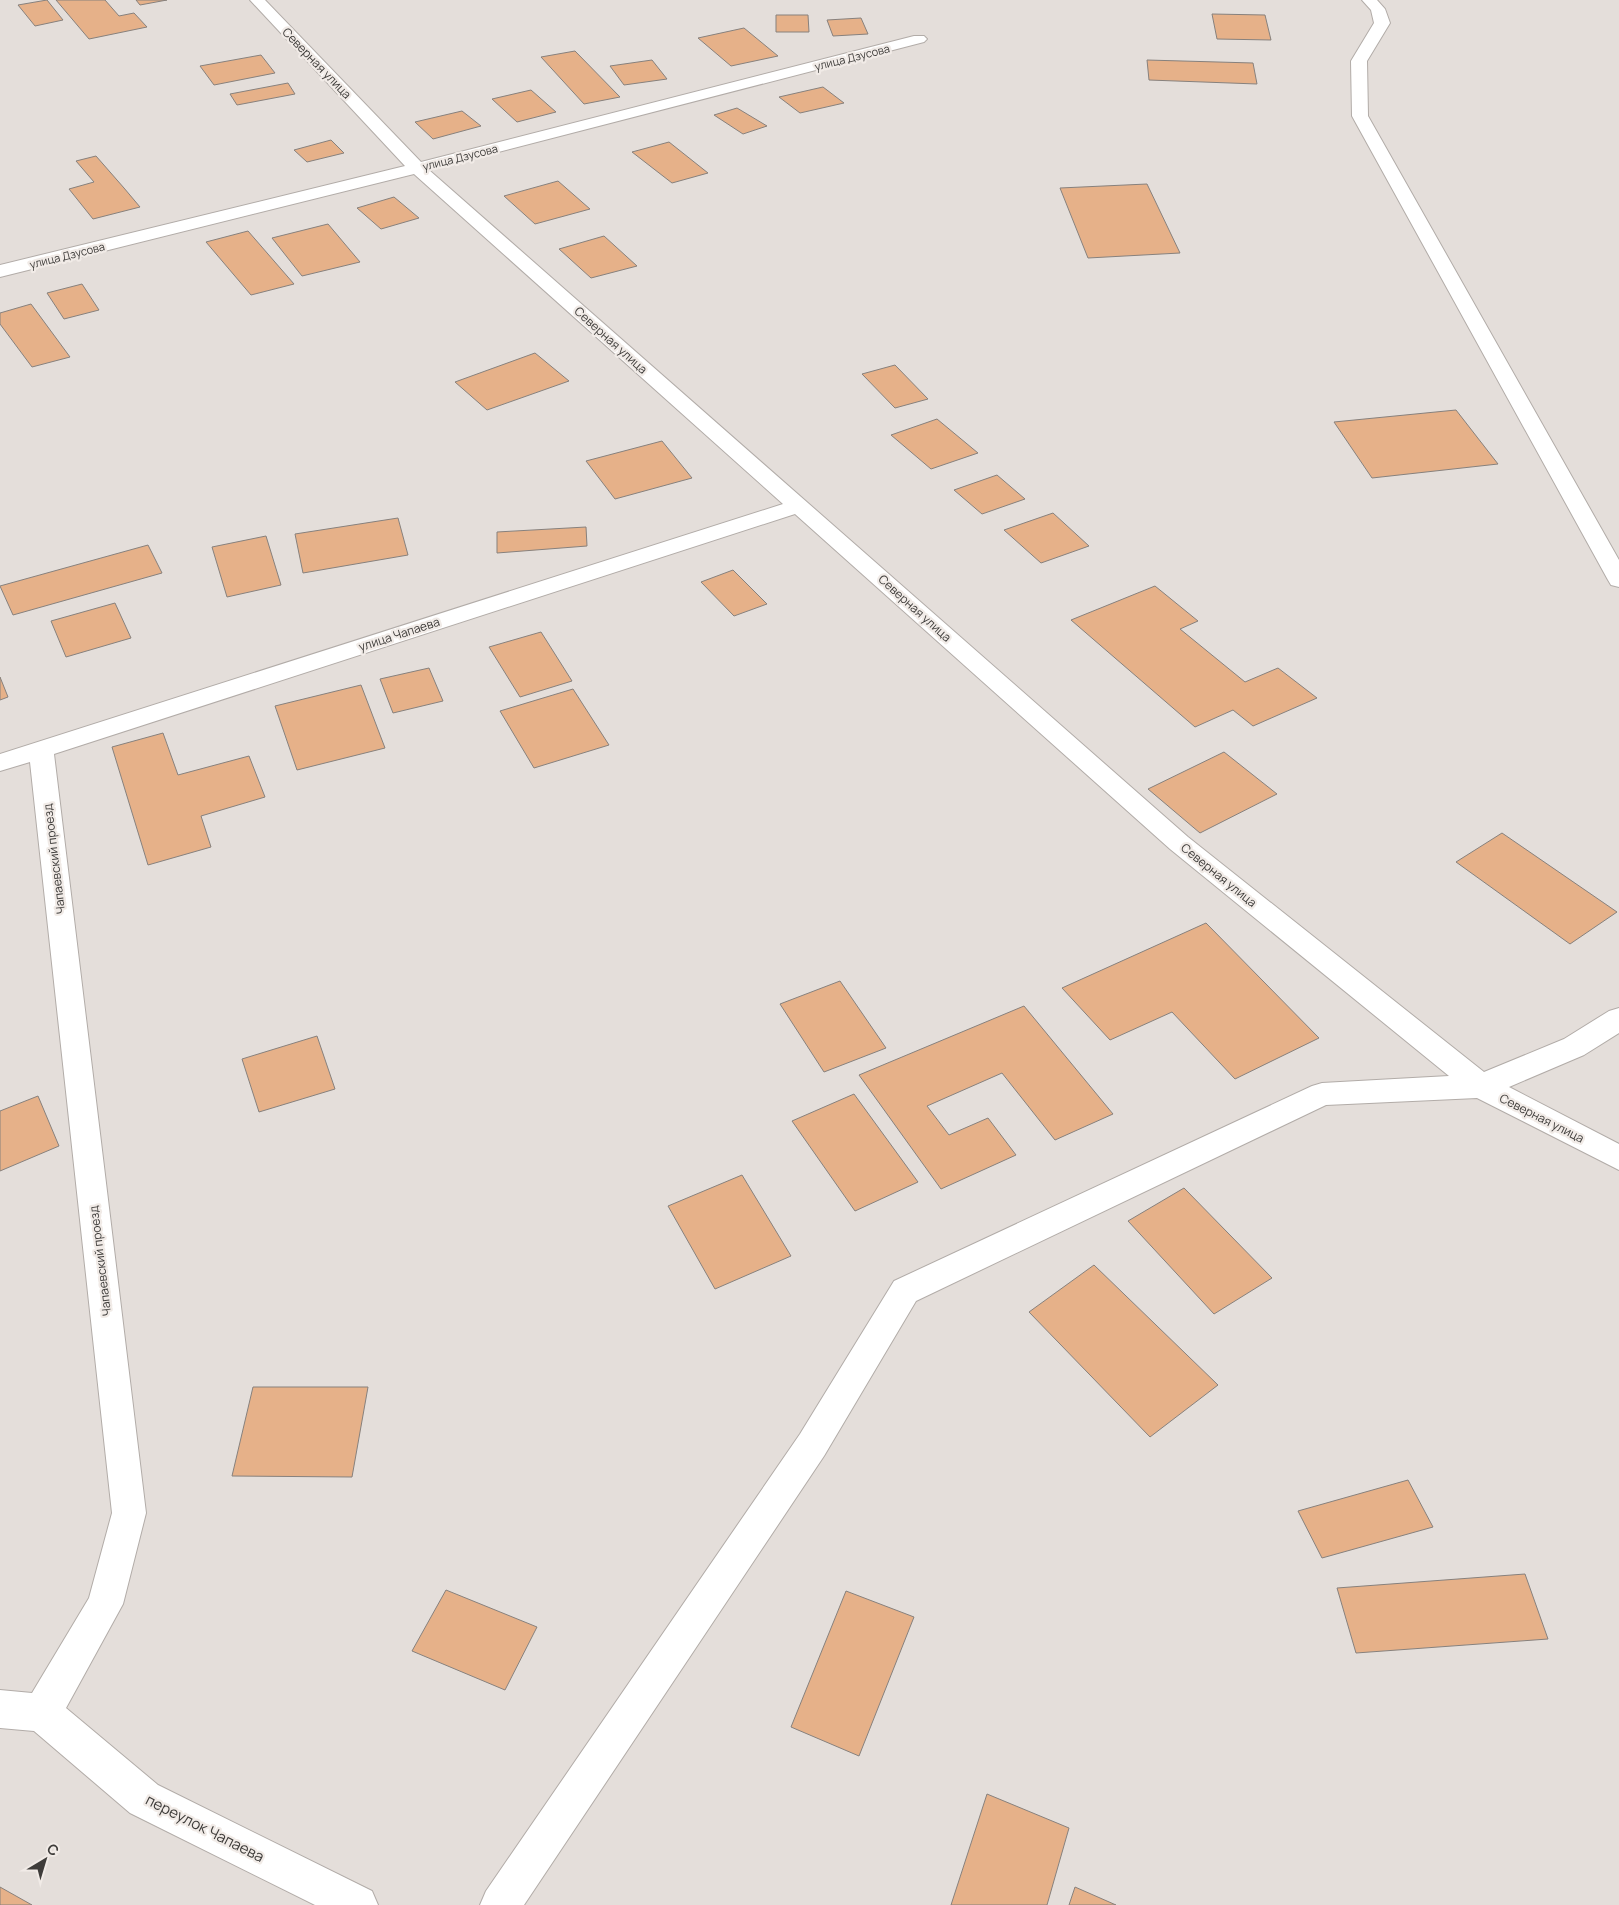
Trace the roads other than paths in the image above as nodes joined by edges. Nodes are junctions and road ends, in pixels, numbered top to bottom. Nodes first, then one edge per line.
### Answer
1 (257, 0) edge
2 (1369, 0) edge
3 (919, 39) dead end
4 (418, 168) junction
5 (0, 271) edge
6 (799, 506) junction
7 (1619, 580) edge
8 (41, 749) junction
9 (0, 763) edge
10 (1619, 1019) edge
11 (1481, 1086) junction
12 (1619, 1158) edge
13 (0, 1709) edge
14 (42, 1713) junction
15 (358, 1905) edge
16 (500, 1905) edge

1 - 4 street, Северная улица
2 - 7 street
3 - 4 street, улица Дзусова
4 - 5 street, улица Дзусова
4 - 6 street, Северная улица
6 - 8 street, улица Чапаева
6 - 11 street, Северная улица
8 - 9 street, улица Чапаева
8 - 14 street, Чапаевский проезд
10 - 11 street
11 - 12 street, Северная улица
11 - 16 street
13 - 14 street
14 - 15 street, переулок Чапаева

